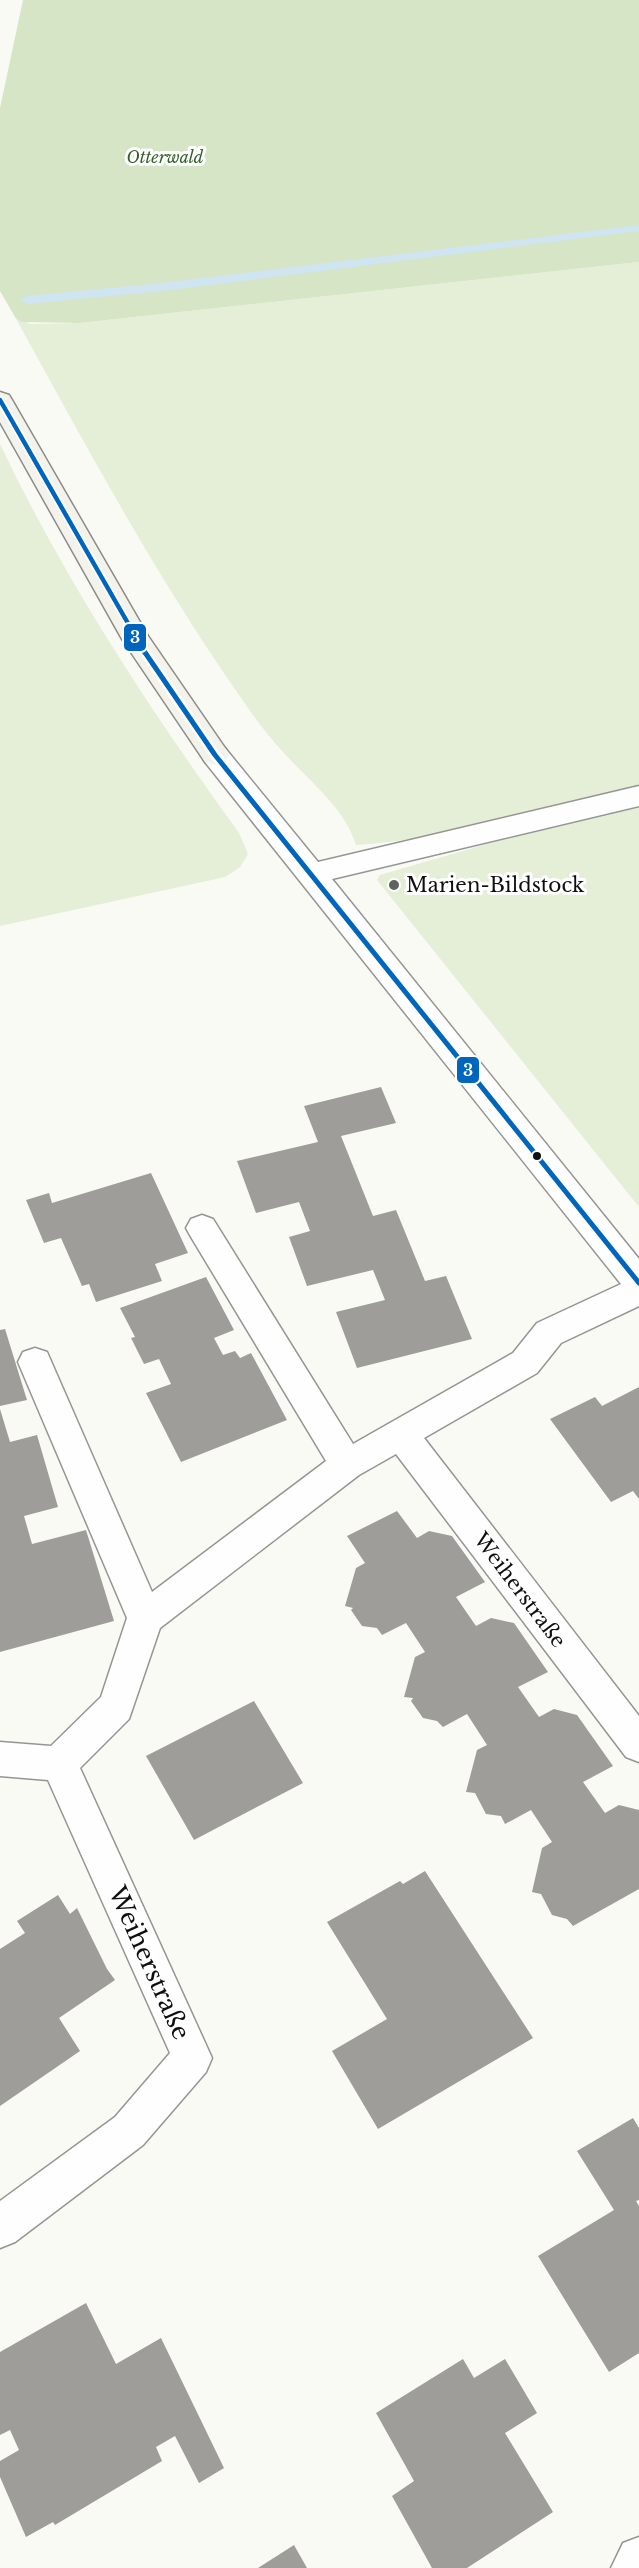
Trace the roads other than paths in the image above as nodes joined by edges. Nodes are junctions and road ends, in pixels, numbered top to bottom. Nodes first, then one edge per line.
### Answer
1 (0, 400) edge
2 (215, 755) joint
3 (639, 796) edge
4 (311, 874) junction
5 (202, 1228) dead end
6 (639, 1283) edge
7 (639, 1291) edge
8 (35, 1362) dead end
9 (401, 1434) junction
10 (347, 1465) junction
11 (145, 1618) junction
12 (639, 1745) edge
13 (0, 1759) edge
14 (60, 1764) junction
15 (0, 2227) edge
16 (639, 2559) edge
17 (633, 2568) edge

1 - 2 street
2 - 4 street
3 - 4 street
4 - 6 street
5 - 10 street
7 - 9 street
8 - 11 street
9 - 10 street
9 - 12 street, Weiherstraße
10 - 11 street
11 - 14 street
13 - 14 street
14 - 15 street, Weiherstraße
16 - 17 street

